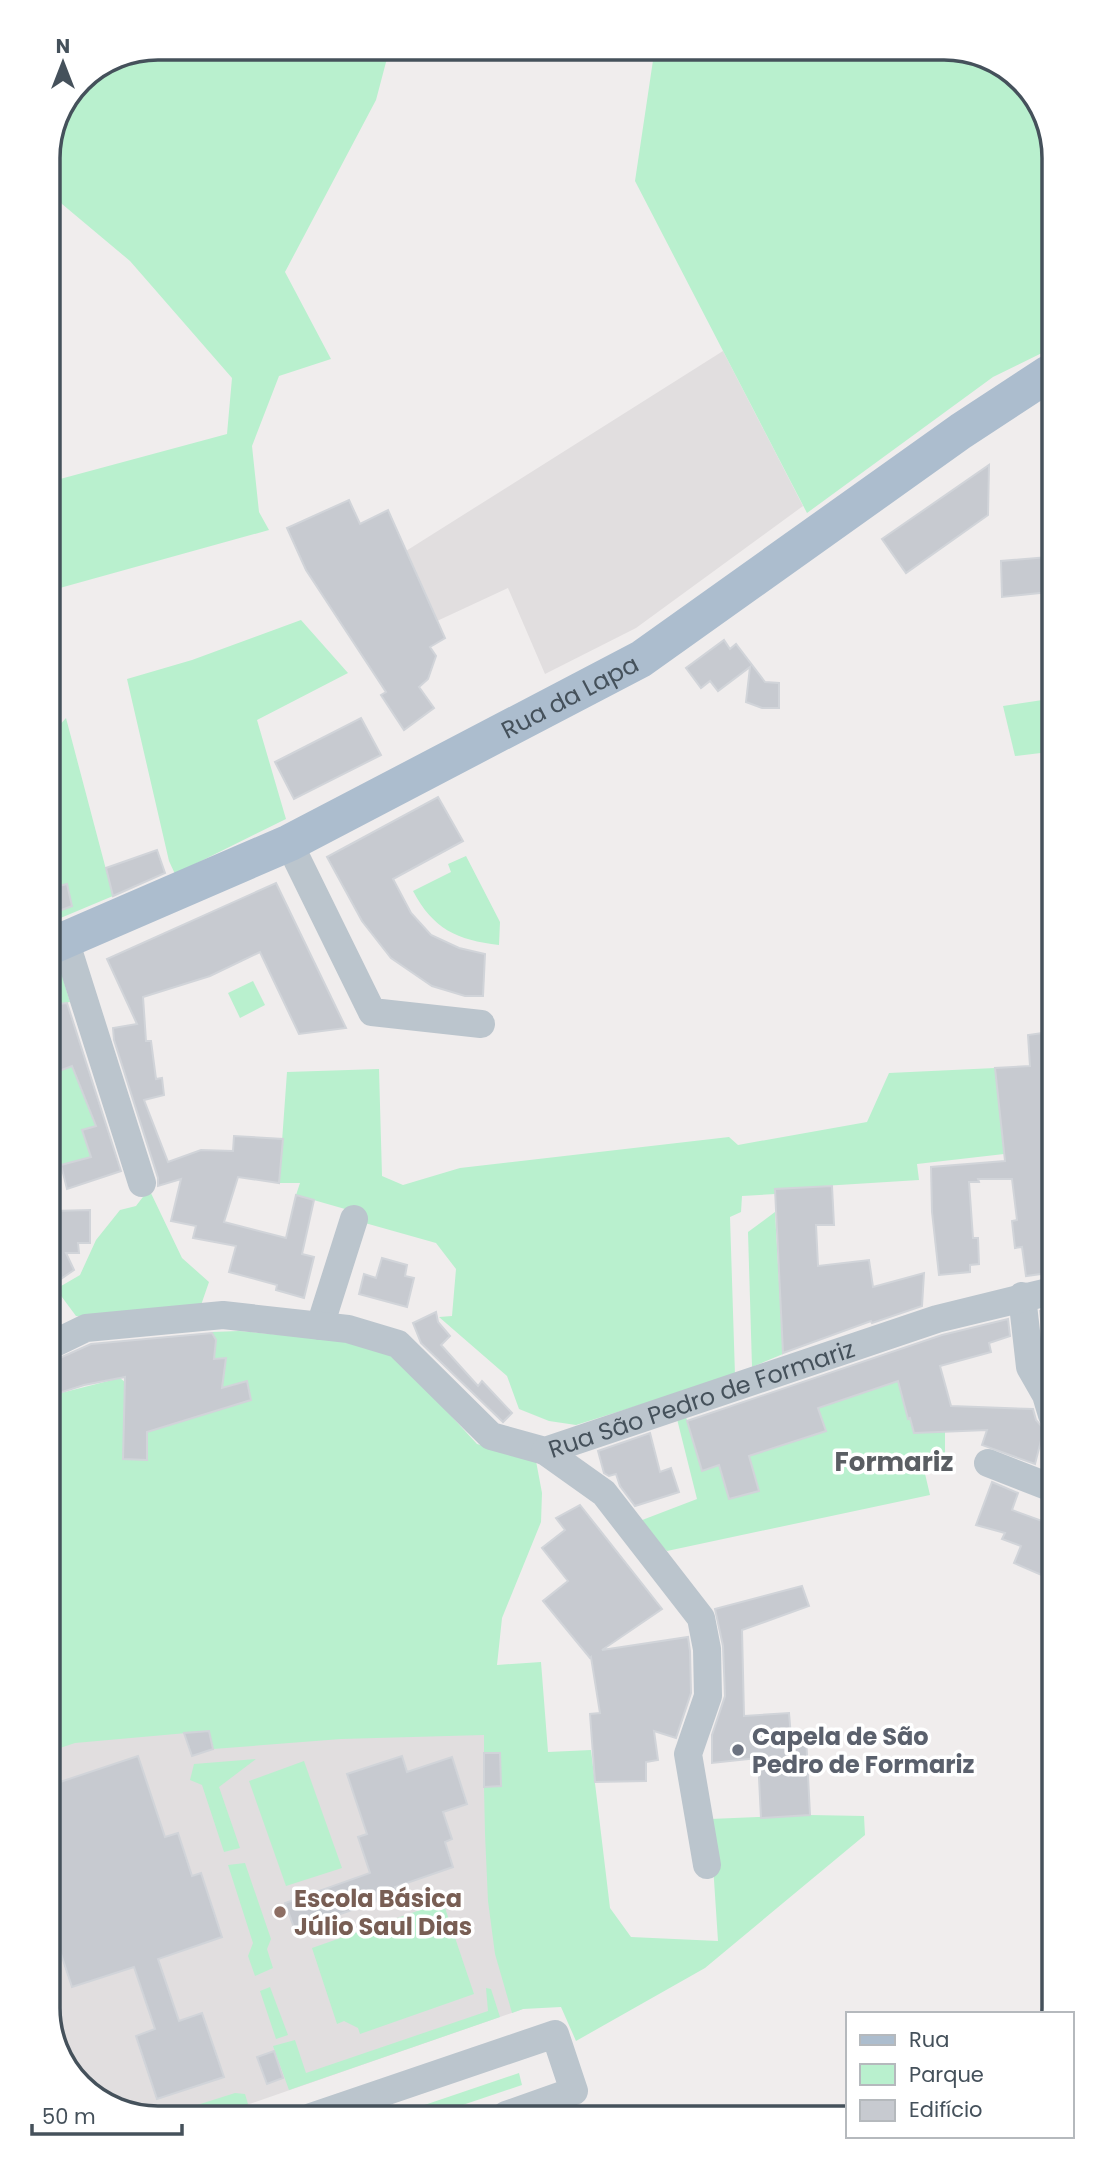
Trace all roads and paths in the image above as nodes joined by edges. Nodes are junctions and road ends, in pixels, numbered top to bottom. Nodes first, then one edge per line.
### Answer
1 (1042, 378) edge
2 (289, 843) junction
3 (60, 942) edge
4 (60, 949) edge
5 (481, 1024) dead end
6 (142, 1183) dead end
7 (354, 1219) dead end
8 (1042, 1293) edge
9 (1022, 1296) junction
10 (320, 1326) junction
11 (60, 1340) edge
12 (1042, 1388) edge
13 (589, 1437) junction
14 (545, 1451) junction
15 (988, 1463) dead end
16 (578, 1475) junction
17 (1042, 1478) edge
18 (706, 1865) dead end
19 (343, 2106) edge
20 (532, 2106) edge

1 - 2 main road, Rua da Lapa
2 - 3 main road, Rua da Lapa
2 - 5 street
4 - 6 street
7 - 10 street
8 - 9 street, Rua São Pedro de Formariz
9 - 12 street
9 - 13 street, Rua São Pedro de Formariz
10 - 11 street, Rua São Pedro de Formariz
10 - 14 street, Rua São Pedro de Formariz
13 - 14 street, Rua São Pedro de Formariz
13 - 16 street
14 - 16 street
15 - 17 street
16 - 18 street
19 - 20 street

